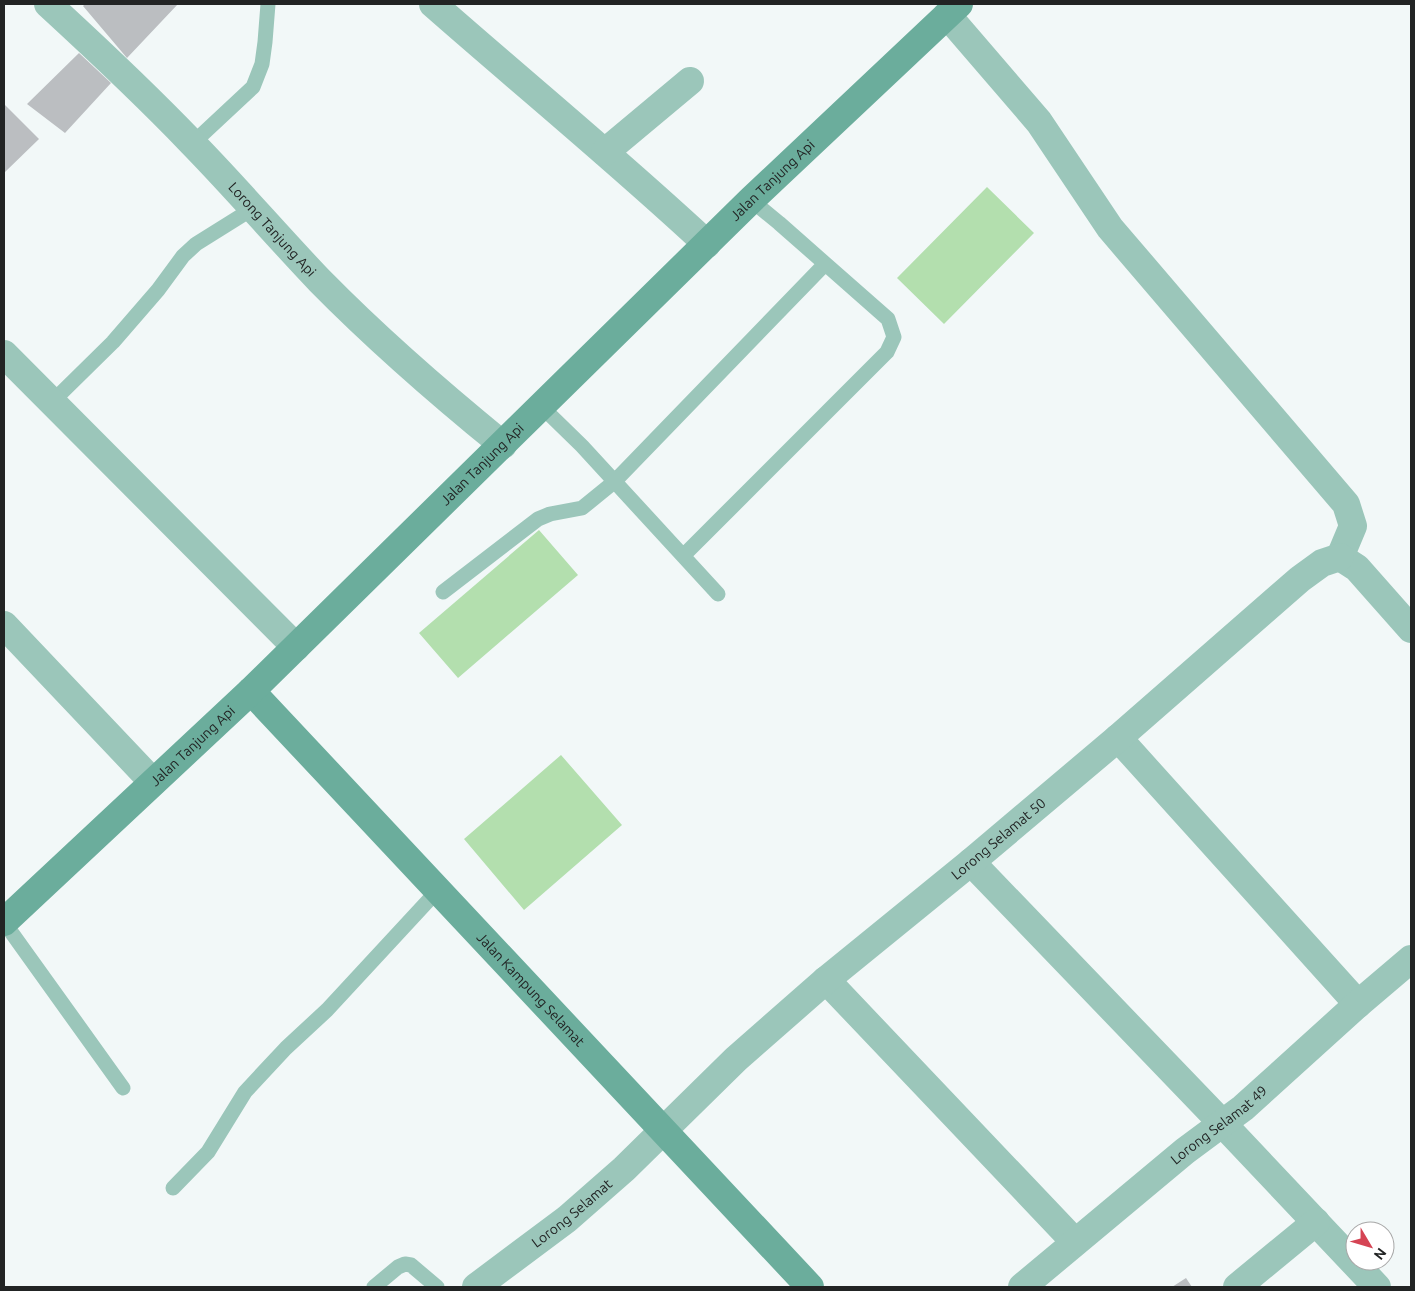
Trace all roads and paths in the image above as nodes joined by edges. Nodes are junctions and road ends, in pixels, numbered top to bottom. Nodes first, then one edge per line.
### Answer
1 (48, 4) edge
2 (268, 4) edge
3 (433, 4) edge
4 (953, 9) edge
5 (690, 81) dead end
6 (193, 143) junction
7 (605, 152) junction
8 (751, 200) junction
9 (252, 209) junction
10 (707, 244) junction
11 (825, 264) junction
12 (4, 354) edge
13 (51, 403) junction
14 (542, 407) junction
15 (503, 445) junction
16 (614, 482) junction
17 (683, 556) junction
18 (1340, 557) junction
19 (444, 592) dead end
20 (718, 594) dead end
21 (4, 625) edge
22 (1411, 629) edge
23 (296, 647) junction
24 (251, 691) junction
25 (1118, 738) junction
26 (153, 782) junction
27 (971, 862) junction
28 (438, 889) junction
29 (4, 922) edge
30 (1411, 959) edge
31 (826, 980) junction
32 (1358, 1004) junction
33 (123, 1088) dead end
34 (1222, 1123) junction
35 (663, 1131) junction
36 (173, 1188) dead end
37 (1316, 1222) junction
38 (1075, 1242) junction
39 (483, 1285) edge
40 (374, 1287) edge
41 (437, 1287) edge
42 (810, 1287) edge
43 (1022, 1287) edge
44 (1237, 1287) edge
45 (1377, 1287) edge

1 - 6 street, Lorong Tanjung Api
2 - 6 lane
3 - 7 street
4 - 8 street, Jalan Tanjung Api
4 - 18 street
5 - 7 street
6 - 9 street, Lorong Tanjung Api
7 - 10 street
8 - 10 street, Jalan Tanjung Api
8 - 11 lane
9 - 13 lane
9 - 15 street, Lorong Tanjung Api
10 - 14 street, Jalan Tanjung Api
11 - 16 lane
11 - 17 lane
12 - 13 street
13 - 23 street
14 - 15 street, Jalan Tanjung Api
14 - 16 lane
15 - 23 street, Jalan Tanjung Api
16 - 17 lane
16 - 19 lane
17 - 20 lane
18 - 22 street
18 - 25 street, Lorong Selamat 50
21 - 26 street
23 - 24 street, Jalan Tanjung Api
24 - 26 street, Jalan Tanjung Api
24 - 28 street, Jalan Kampung Selamat
25 - 27 street, Lorong Selamat 50
25 - 32 street
26 - 29 street, Jalan Tanjung Api
27 - 31 street, Lorong Selamat 50
27 - 34 street
28 - 35 street, Jalan Kampung Selamat
28 - 36 lane
29 - 33 lane
30 - 32 street, Lorong Selamat 49
31 - 35 street, Lorong Selamat 50
31 - 38 street
32 - 34 street, Lorong Selamat 49
34 - 37 street
34 - 38 street, Lorong Selamat 49
35 - 39 street, Lorong Selamat
35 - 42 street, Jalan Kampung Selamat
37 - 44 street
37 - 45 street
38 - 43 street, Lorong Selamat 49
40 - 41 lane

